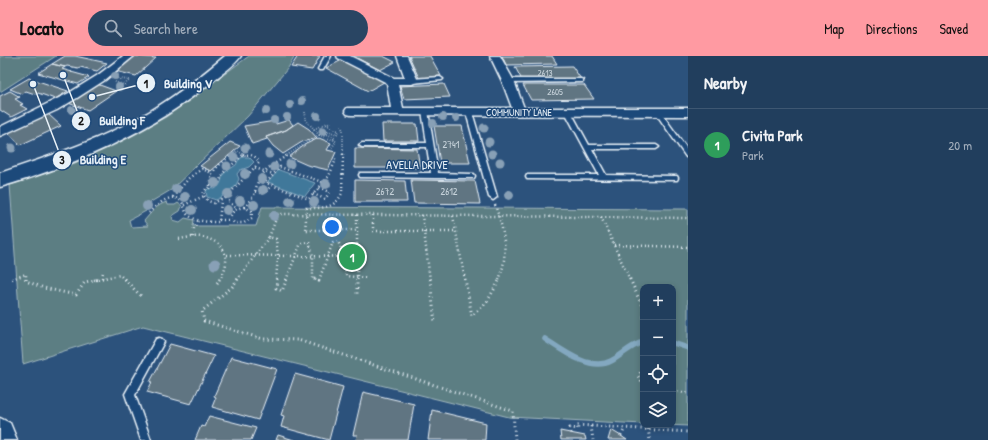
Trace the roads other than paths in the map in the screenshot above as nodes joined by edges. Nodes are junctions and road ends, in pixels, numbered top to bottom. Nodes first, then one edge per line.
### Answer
1 (128, 56) edge
2 (218, 56) edge
3 (234, 56) edge
4 (328, 56) edge
5 (342, 56) edge
6 (402, 56) edge
7 (495, 56) edge
8 (320, 69) dead end
9 (440, 80) dead end
10 (392, 81) junction
11 (412, 81) junction
12 (581, 81) dead end
13 (508, 82) junction
14 (351, 111) dead end
15 (398, 111) junction
16 (425, 112) junction
17 (468, 112) junction
18 (520, 112) junction
19 (568, 112) junction
20 (658, 112) junction
21 (688, 112) edge
22 (0, 132) edge
23 (362, 145) dead end
24 (430, 145) junction
25 (588, 147) junction
26 (656, 147) dead end
27 (688, 155) edge
28 (0, 166) edge
29 (362, 175) dead end
30 (435, 176) junction
31 (472, 176) dead end
32 (529, 176) dead end
33 (604, 177) junction
34 (675, 178) dead end
35 (0, 180) edge
36 (492, 197) road end
37 (159, 342) dead end
38 (0, 433) edge
39 (2, 440) edge
40 (146, 440) edge

1 - 22 street
2 - 28 street
3 - 35 street
4 - 8 lane
5 - 10 street
6 - 11 street
7 - 13 street
9 - 11 lane
10 - 11 street
10 - 15 street
12 - 13 lane
13 - 18 street
14 - 15 street, COMMUNITY LANE
15 - 16 street, COMMUNITY LANE
16 - 17 street, COMMUNITY LANE
16 - 24 lane
17 - 18 street, COMMUNITY LANE
17 - 36 lane
18 - 19 street, COMMUNITY LANE
19 - 20 street, COMMUNITY LANE
19 - 25 lane
20 - 21 street, COMMUNITY LANE
20 - 27 lane
23 - 24 lane
24 - 30 lane
25 - 26 lane
25 - 33 lane
29 - 30 lane, AVELLA DRIVE
30 - 31 lane, AVELLA DRIVE
32 - 33 lane
33 - 34 lane
37 - 40 lane
38 - 39 street

